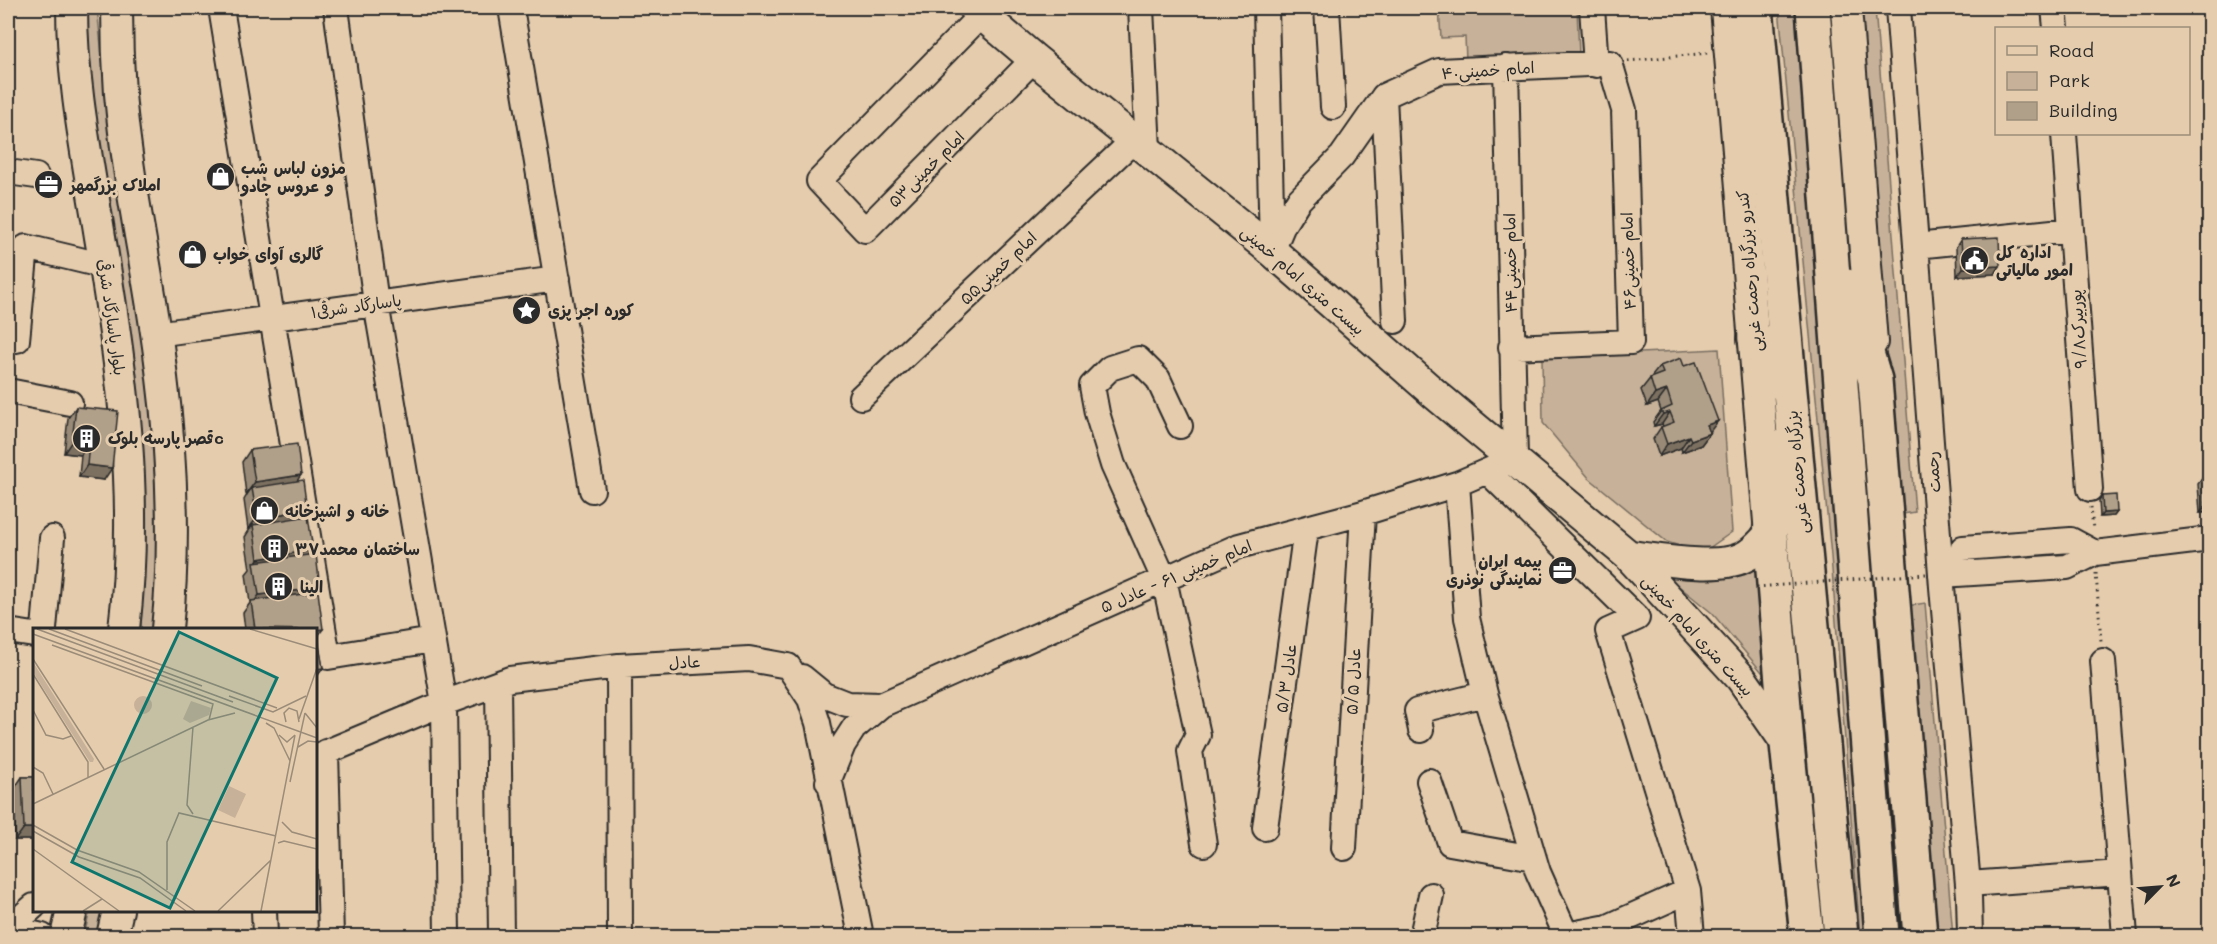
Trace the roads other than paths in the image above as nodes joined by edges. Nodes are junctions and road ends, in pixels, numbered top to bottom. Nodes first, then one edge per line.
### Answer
1 (72, 8) edge
2 (117, 8) edge
3 (221, 8) edge
4 (336, 8) edge
5 (511, 8) edge
6 (1141, 8) edge
7 (1266, 8) edge
8 (1327, 8) edge
9 (1592, 8) edge
10 (1726, 8) edge
11 (1756, 8) edge
12 (1813, 8) edge
13 (1846, 8) edge
14 (1898, 8) edge
15 (2054, 8) edge
16 (978, 10) edge
17 (2056, 27) edge
18 (1034, 59) junction
19 (1603, 64) junction
20 (1506, 67) junction
21 (1384, 96) junction
22 (1333, 107) dead end
23 (2064, 135) edge
24 (1142, 145) junction
25 (8, 172) edge
26 (36, 176) dead end
27 (1830, 230) junction
28 (2071, 230) junction
29 (1916, 246) junction
30 (1272, 251) junction
31 (105, 266) junction
32 (557, 279) junction
33 (376, 303) junction
34 (272, 318) junction
35 (1395, 321) dead end
36 (156, 334) junction
37 (1755, 339) junction
38 (17, 340) dead end
39 (1511, 347) junction
40 (1875, 380) junction
41 (8, 391) edge
42 (1790, 391) junction
43 (861, 397) dead end
44 (70, 403) dead end
45 (1180, 426) dead end
46 (1515, 459) junction
47 (1488, 472) junction
48 (1457, 484) junction
49 (2090, 489) road end
50 (592, 490) dead end
51 (1363, 513) junction
52 (1306, 529) junction
53 (1770, 534) junction
54 (52, 538) dead end
55 (2210, 539) edge
56 (1629, 556) junction
57 (1943, 574) junction
58 (1164, 579) junction
59 (44, 628) edge
60 (124, 628) edge
61 (167, 628) edge
62 (8, 631) edge
63 (33, 635) edge
64 (433, 640) junction
65 (2103, 661) road end
66 (619, 666) junction
67 (788, 666) junction
68 (498, 684) junction
69 (1485, 694) junction
70 (444, 703) junction
71 (881, 705) junction
72 (1421, 730) dead end
73 (1787, 744) junction
74 (320, 754) edge
75 (1429, 781) dead end
76 (828, 782) junction
77 (1265, 828) dead end
78 (1204, 844) dead end
79 (1344, 848) dead end
80 (1534, 858) junction
81 (2120, 873) junction
82 (1968, 884) junction
83 (1688, 891) junction
84 (1431, 895) dead end
85 (33, 907) edge
86 (72, 911) edge
87 (118, 911) edge
88 (264, 911) edge
89 (8, 929) edge
90 (1608, 932) edge
91 (8, 936) edge
92 (42, 936) edge
93 (66, 936) edge
94 (112, 936) edge
95 (265, 936) edge
96 (331, 936) edge
97 (447, 936) edge
98 (501, 936) edge
99 (620, 936) edge
100 (861, 936) edge
101 (1422, 936) edge
102 (1692, 936) edge
103 (1807, 936) edge
104 (1841, 936) edge
105 (1882, 936) edge
106 (1920, 936) edge
107 (1970, 936) edge
108 (2125, 936) edge

1 - 31 main road, بلوار پاسارگاد شرقی
2 - 36 main road
3 - 34 street
4 - 33 street
5 - 32 street
6 - 24 street
7 - 30 street
8 - 22 street
9 - 19 street
10 - 37 main road, کندرو بزرگراه رحمت غربی
11 - 42 highway, بزرگراه رحمت غربی
12 - 27 highway
13 - 40 main road
14 - 29 street, رحمت
15 - 17 street
16 - 18 main road, بیست متری امام خمینی
16 - 18 street, امام خمینی۵۳
18 - 24 main road, بیست متری امام خمینی
19 - 20 street, امام خمینی۴۰
19 - 39 street, امام خمینی۴۶
20 - 21 street, امام خمینی۴۰
20 - 39 street, ۴۴امام خمینی
21 - 30 street
21 - 35 street
23 - 28 street, پوربیرک۹/۸
24 - 30 main road, بیست متری امام خمینی
24 - 43 street, امام خمینی۵۵
25 - 26 street
27 - 40 highway
27 - 105 highway
28 - 29 street
28 - 49 street, پوربیرک۹/۸
29 - 57 street, رحمت
30 - 46 main road, بیست متری امام خمینی
31 - 38 street
31 - 60 main road, بلوار پاسارگاد شرقی
32 - 33 street, پاسارگاد شرقی۱
32 - 50 street
33 - 34 street, پاسارگاد شرقی۱
33 - 64 street
34 - 36 street, پاسارگاد شرقی۱
34 - 64 street
36 - 61 main road
37 - 42 highway
37 - 53 main road, کندرو بزرگراه رحمت غربی
39 - 46 street, ۴۴امام خمینی
40 - 106 highway
41 - 44 street
42 - 53 highway
42 - 104 highway, بزرگراه رحمت غربی
45 - 58 street
46 - 47 street, امام خمینی ۶۱ - عادل ۵
46 - 56 main road, بیست متری امام خمینی
47 - 48 street, امام خمینی ۶۱ - عادل ۵
47 - 83 street
48 - 51 street, امام خمینی ۶۱ - عادل ۵
48 - 69 street
51 - 52 street, امام خمینی ۶۱ - عادل ۵
51 - 79 street, عادل ۵/۵
52 - 58 street, امام خمینی ۶۱ - عادل ۵
52 - 77 street, عادل ۵/۳
53 - 56 main road, بیست متری امام خمینی
53 - 73 highway
54 - 59 street
55 - 57 street
56 - 73 main road, بیست متری امام خمینی
57 - 82 street, رحمت
58 - 71 street, امام خمینی ۶۱ - عادل ۵
58 - 78 street
62 - 63 street
64 - 70 street
65 - 81 street
66 - 67 street, عادل
66 - 68 street, عادل
66 - 99 street
67 - 71 street, امام خمینی ۶۱ - عادل ۵
67 - 76 street
68 - 70 street, عادل
68 - 98 street
69 - 72 street
69 - 80 street
70 - 74 street, عادل
70 - 97 street
71 - 76 street, امام خمینی ۶۱ - عادل ۵
73 - 103 highway
74 - 96 street
75 - 80 street
76 - 100 street
80 - 90 street
81 - 82 street
81 - 108 street
82 - 107 street, رحمت
83 - 90 street
83 - 102 street
84 - 101 street
85 - 89 street
86 - 93 main road
87 - 94 main road
88 - 95 street
91 - 92 street

